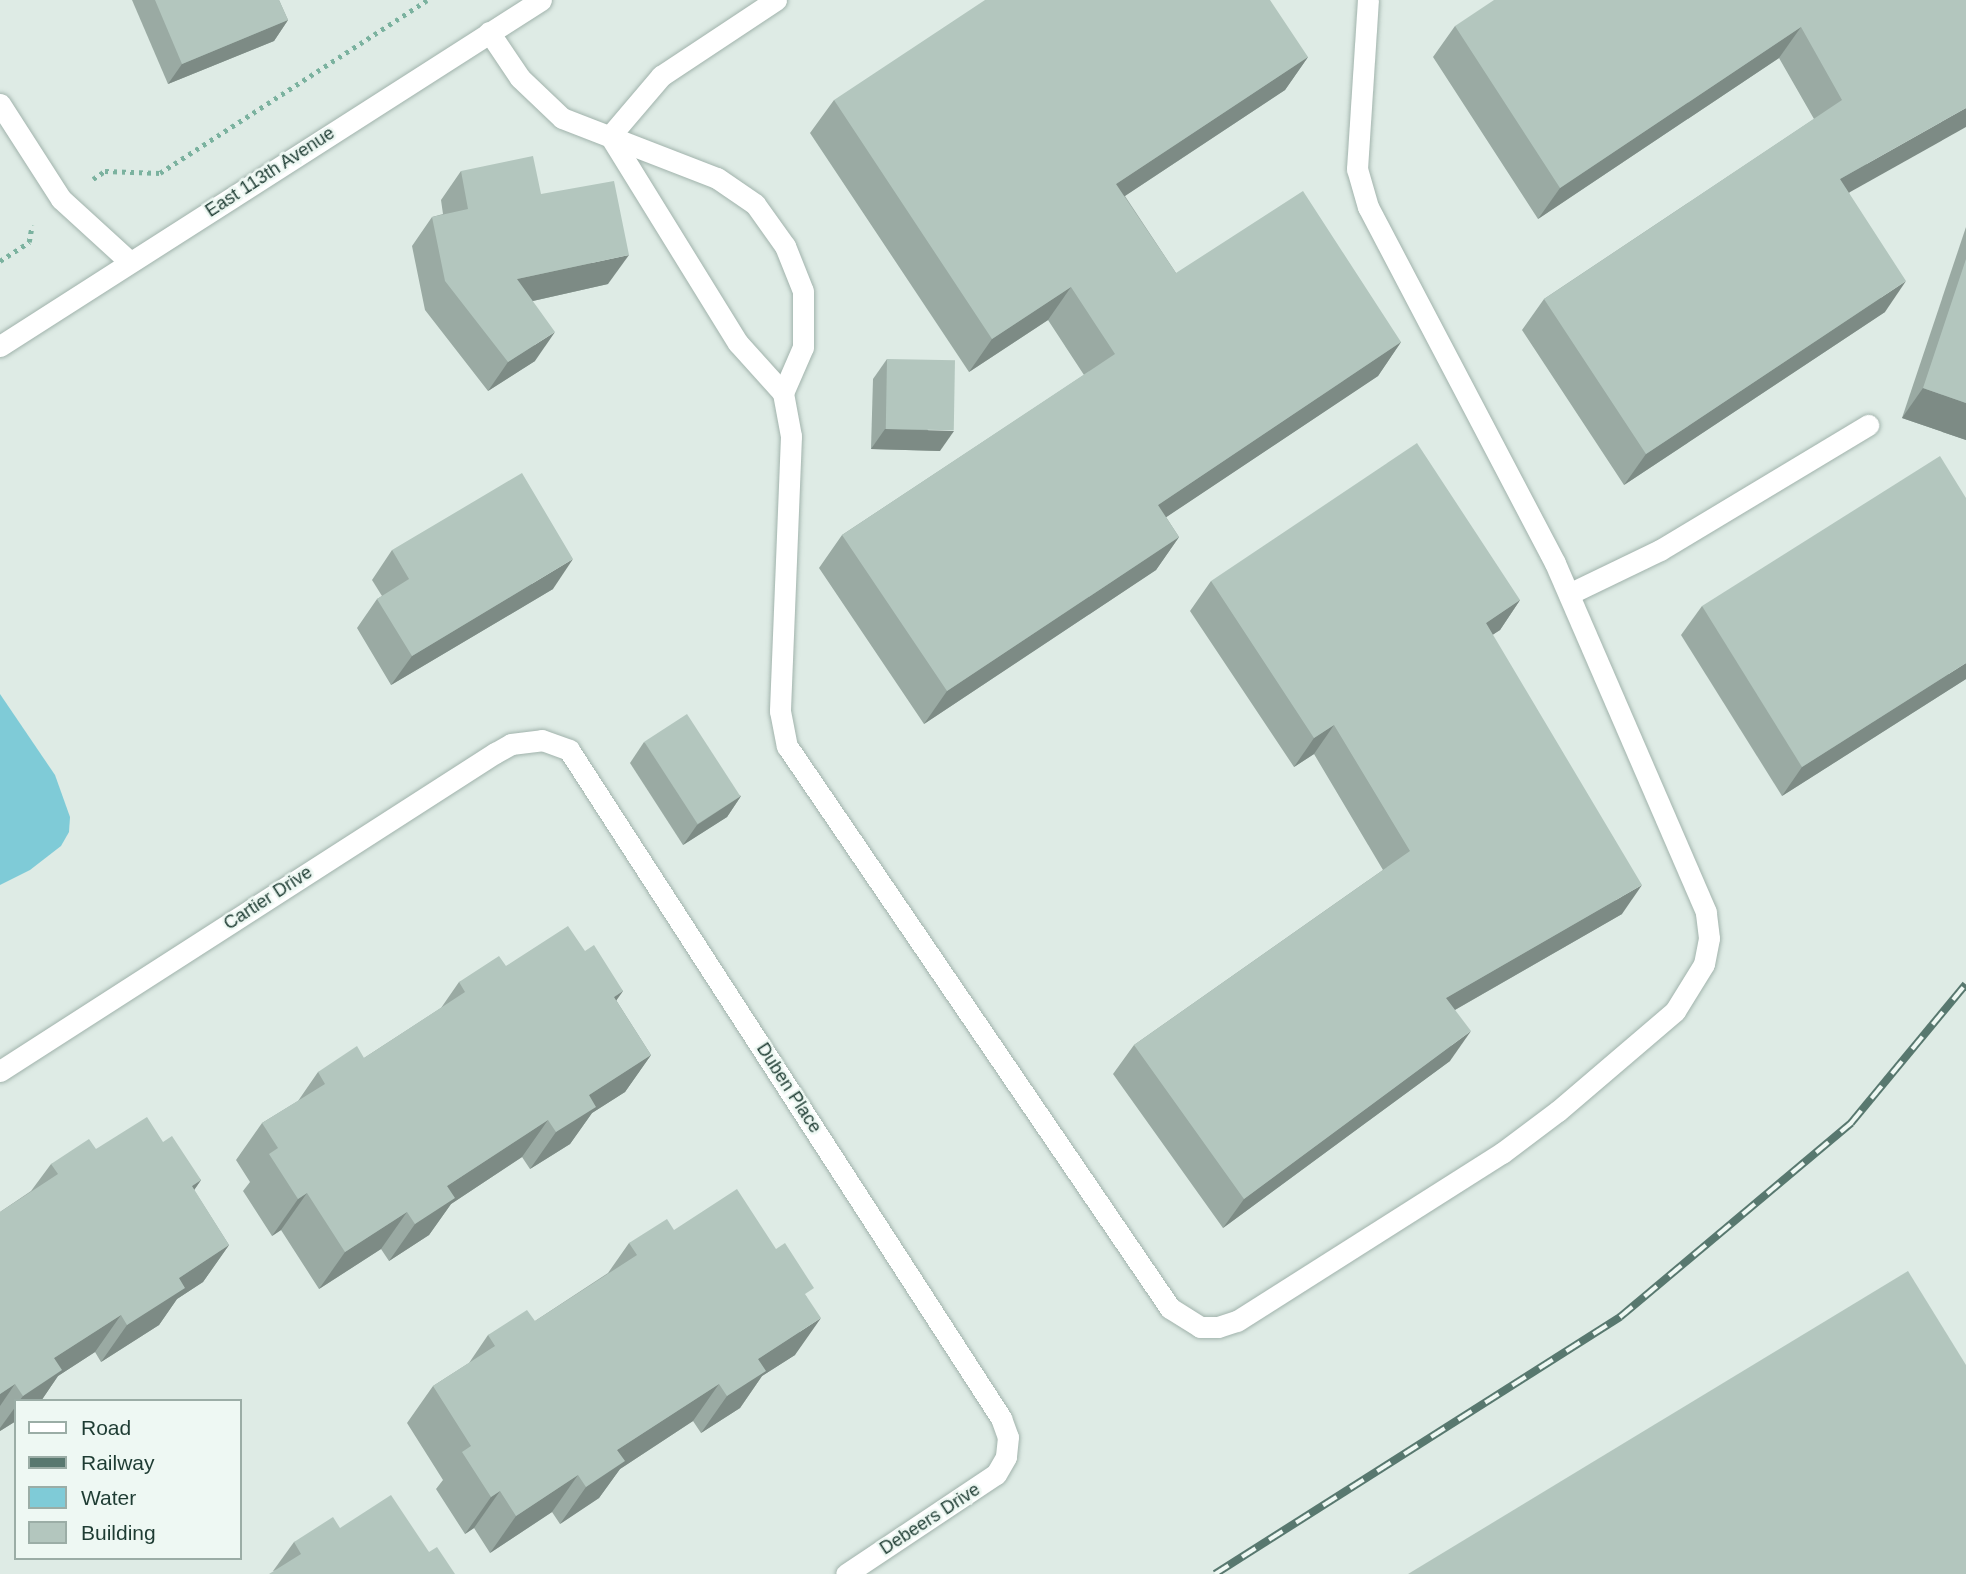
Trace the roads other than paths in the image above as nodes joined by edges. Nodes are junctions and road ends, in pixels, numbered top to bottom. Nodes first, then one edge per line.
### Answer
1 (541, 0) edge
2 (776, 0) edge
3 (1368, 0) edge
4 (489, 32) junction
5 (0, 104) edge
6 (610, 136) junction
7 (130, 262) junction
8 (0, 345) edge
9 (783, 393) junction
10 (1868, 425) dead end
11 (1569, 594) junction
12 (542, 740) joint
13 (0, 1071) edge
14 (1006, 1457) joint
15 (846, 1574) edge

1 - 4 street, East 113th Avenue
2 - 6 street
3 - 11 street
4 - 6 street
4 - 7 street, East 113th Avenue
5 - 7 street
6 - 9 street
6 - 9 street
7 - 8 street, East 113th Avenue
9 - 11 street
10 - 11 street
12 - 13 street, Cartier Drive
12 - 14 street, Duben Place
14 - 15 street, Debeers Drive

